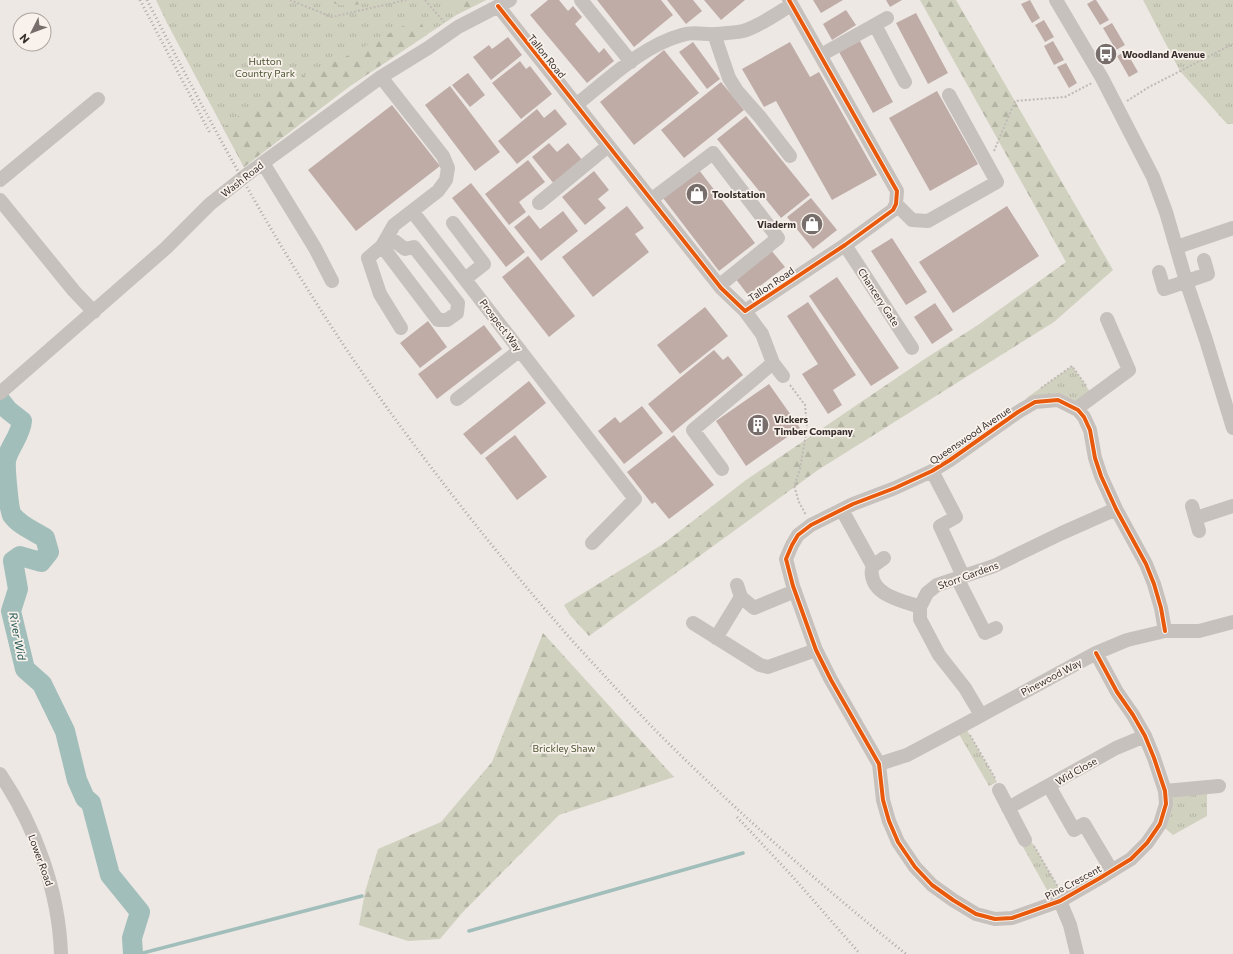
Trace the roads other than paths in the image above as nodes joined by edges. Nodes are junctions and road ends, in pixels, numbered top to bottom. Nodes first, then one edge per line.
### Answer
1 (581, 0) edge
2 (1056, 0) edge
3 (504, 3) edge
4 (790, 3) edge
5 (714, 34) junction
6 (821, 55) junction
7 (631, 62) junction
8 (381, 77) junction
9 (906, 82) dead end
10 (949, 95) dead end
11 (98, 99) dead end
12 (576, 105) junction
13 (608, 146) junction
14 (790, 156) dead end
15 (263, 163) junction
16 (0, 180) edge
17 (652, 199) junction
18 (0, 200) edge
19 (539, 203) dead end
20 (896, 204) junction
21 (412, 211) junction
22 (453, 223) dead end
23 (1233, 228) edge
24 (388, 236) junction
25 (845, 245) junction
26 (1176, 247) junction
27 (1204, 260) dead end
28 (1159, 272) dead end
29 (465, 279) junction
30 (332, 281) dead end
31 (1186, 281) junction
32 (720, 285) junction
33 (745, 311) junction
34 (94, 312) junction
35 (1107, 319) dead end
36 (401, 328) dead end
37 (912, 348) dead end
38 (520, 350) junction
39 (773, 363) junction
40 (783, 376) road end
41 (2, 392) edge
42 (457, 399) dead end
43 (1076, 409) junction
44 (1233, 428) edge
45 (722, 469) dead end
46 (932, 471) junction
47 (1233, 506) edge
48 (1116, 509) junction
49 (842, 510) junction
50 (1196, 518) dead end
51 (592, 543) dead end
52 (960, 577) junction
53 (795, 591) junction
54 (920, 607) junction
55 (1233, 622) edge
56 (693, 624) dead end
57 (996, 628) dead end
58 (1165, 631) junction
59 (716, 638) junction
60 (816, 650) junction
61 (1096, 653) junction
62 (981, 715) junction
63 (1145, 736) junction
64 (878, 764) junction
65 (0, 774) edge
66 (1049, 786) junction
67 (1219, 786) dead end
68 (999, 790) road end
69 (1165, 790) junction
70 (1008, 808) junction
71 (1026, 840) road end
72 (1112, 871) junction
73 (1062, 899) junction
74 (61, 954) edge
75 (1077, 954) edge

1 - 7 street
2 - 26 street
3 - 8 street, Wash Road
3 - 12 street, Tallon Road
4 - 5 street
4 - 6 street
5 - 7 street
5 - 14 street
6 - 9 street
6 - 20 street
7 - 12 street
8 - 15 street, Wash Road
8 - 21 street
10 - 20 street
11 - 16 street
12 - 13 street, Tallon Road
13 - 17 street, Tallon Road
13 - 19 street
15 - 30 street
15 - 34 street, Wash Road
17 - 32 street, Tallon Road
17 - 32 street
18 - 34 street
20 - 25 street, Tallon Road
21 - 24 street
21 - 29 street, Prospect Way
22 - 29 street
23 - 26 street
24 - 24 street
24 - 36 street
25 - 33 street, Tallon Road
25 - 37 street, Chancery Gate
26 - 31 street
27 - 31 street
28 - 31 street
29 - 38 street, Prospect Way
31 - 44 street
32 - 33 street, Tallon Road
33 - 39 street, Tallon Road
34 - 41 street, Wash Road
35 - 43 street
38 - 42 street
38 - 51 street, Prospect Way
39 - 40 street, Tallon Road
39 - 45 street
43 - 46 street, Queenswood Avenue
43 - 48 street, Queenswood Avenue
46 - 49 street, Queenswood Avenue
46 - 52 street
47 - 50 street
48 - 52 street, Storr Gardens
48 - 58 street, Queenswood Avenue
49 - 53 street, Queenswood Avenue
49 - 54 street
52 - 54 street, Storr Gardens
52 - 57 street
53 - 59 street
53 - 60 street, Queenswood Avenue
54 - 62 street
55 - 58 street, Pinewood Way
56 - 59 street
58 - 61 street, Pinewood Way
59 - 60 street
60 - 64 street, Queenswood Avenue
61 - 62 street, Pinewood Way
61 - 63 street, Pine Crescent
62 - 64 street, Pinewood Way
63 - 66 street, Wid Close
63 - 69 street, Pine Crescent
64 - 73 street, Pine Crescent
65 - 74 street, Lower Road
66 - 70 street, Wid Close
66 - 72 street
67 - 69 street
68 - 70 street
69 - 72 street, Pine Crescent
70 - 71 street
72 - 73 street, Pine Crescent
73 - 75 street

